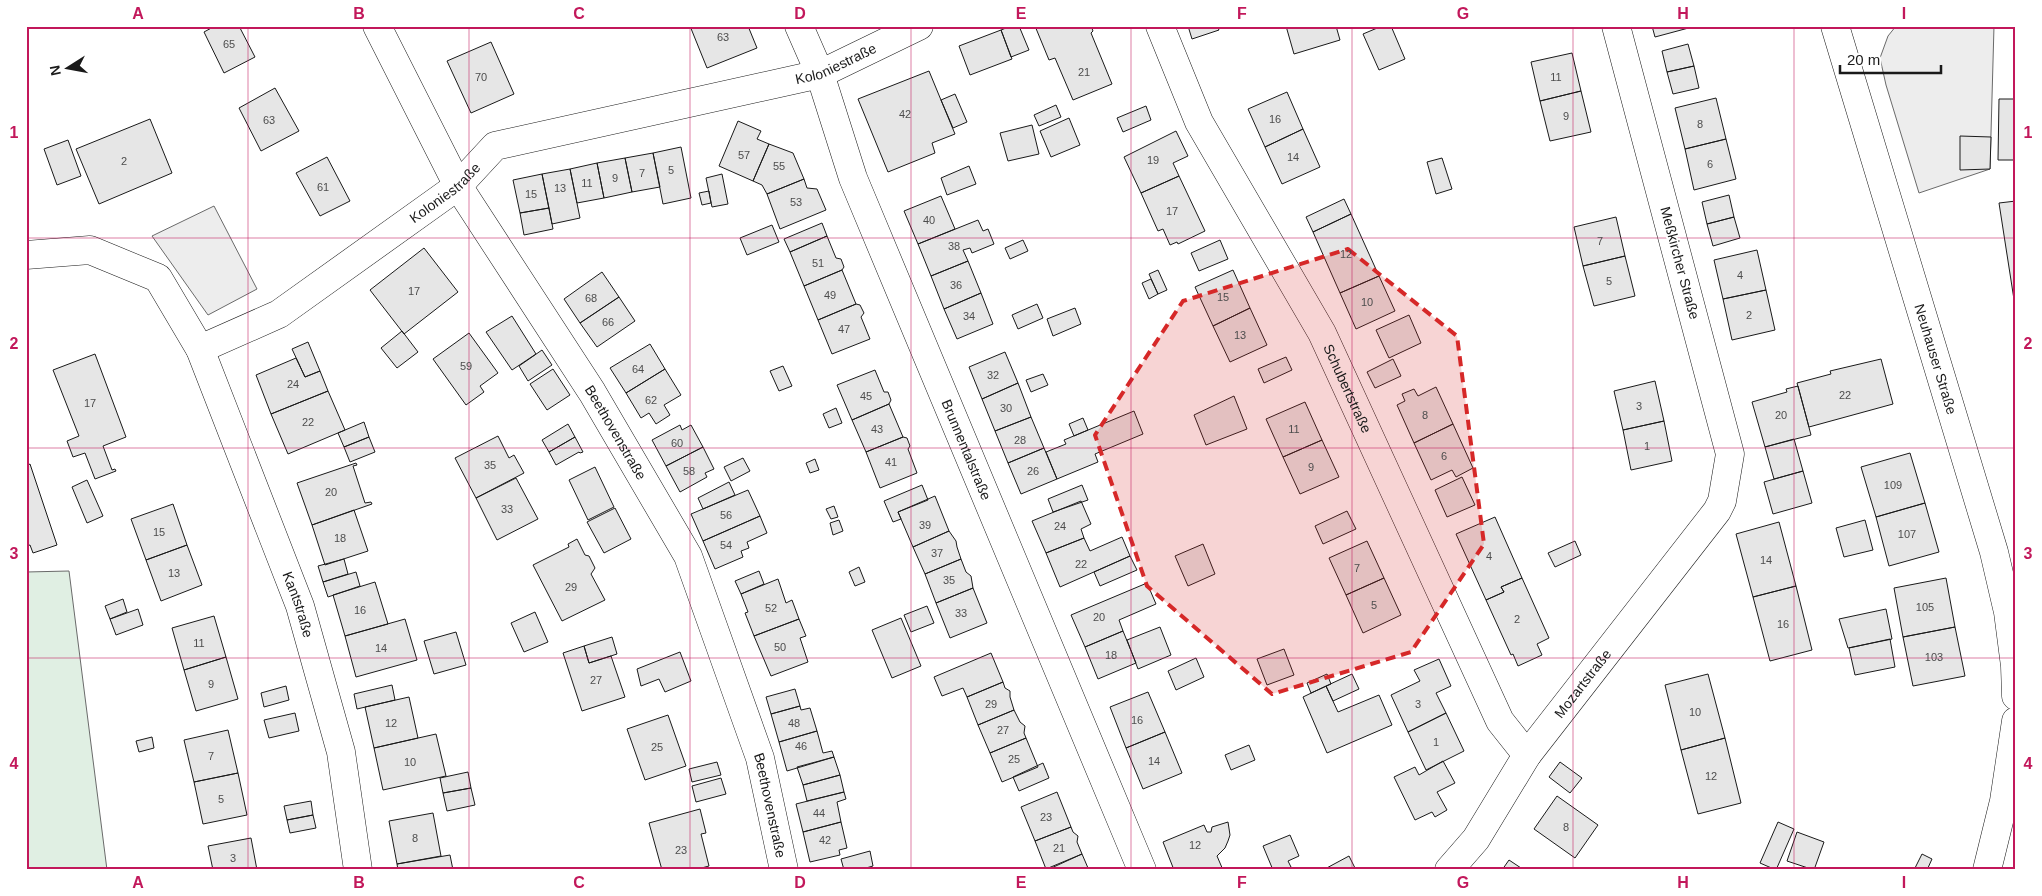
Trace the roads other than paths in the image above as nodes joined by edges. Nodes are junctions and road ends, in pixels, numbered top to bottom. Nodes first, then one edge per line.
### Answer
1 (377, 26) edge
2 (799, 26) edge
3 (919, 26) edge
4 (1160, 26) edge
5 (1616, 26) edge
6 (1835, 26) edge
7 (820, 74) junction
8 (458, 186) junction
9 (26, 255) edge
10 (200, 349) junction
11 (1722, 501) joint
12 (2016, 696) edge
13 (2016, 721) edge
14 (1527, 756) junction
15 (358, 870) edge
16 (784, 870) edge
17 (1142, 870) edge
18 (1449, 870) edge
19 (1987, 870) edge

1 - 8 street, Beethovenstraße
2 - 7 street, Brunnentalstraße
3 - 7 street, Koloniestraße
4 - 14 street, Schubertstraße
5 - 11 street, Meßkircher Straße
6 - 12 street, Neuhauser Straße
7 - 8 street, Koloniestraße
7 - 17 street, Brunnentalstraße
8 - 10 street, Koloniestraße
8 - 16 street, Beethovenstraße
9 - 10 street
10 - 15 street, Kantstraße
11 - 14 street, Mozartstraße
13 - 19 street
14 - 18 street, Mozartstraße

